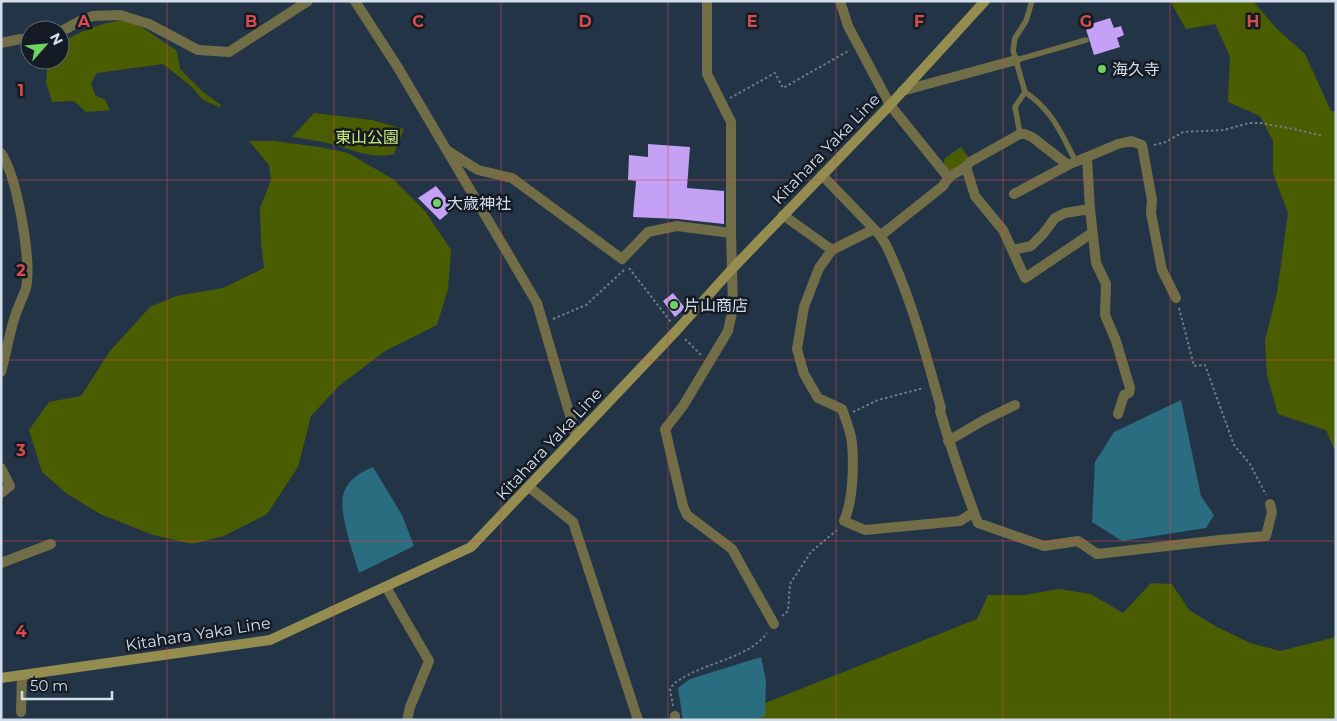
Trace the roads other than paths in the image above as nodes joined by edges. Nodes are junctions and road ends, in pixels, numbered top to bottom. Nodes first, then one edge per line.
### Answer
1 (308, 1) edge
2 (355, 1) edge
3 (707, 1) edge
4 (840, 1) edge
5 (985, 1) edge
6 (1032, 1) edge
7 (70, 27) edge
8 (20, 39) edge
9 (1086, 40) dead end
10 (1, 43) edge
11 (1016, 60) junction
12 (902, 91) junction
13 (1025, 92) junction
14 (890, 105) junction
15 (1020, 134) junction
16 (447, 151) junction
17 (1, 154) edge
18 (1087, 158) junction
19 (1072, 164) junction
20 (966, 167) junction
21 (822, 175) junction
22 (948, 177) junction
23 (1014, 194) dead end
24 (1090, 209) junction
25 (783, 215) junction
26 (730, 233) junction
27 (877, 233) junction
28 (1092, 233) junction
29 (832, 250) junction
30 (1013, 250) junction
31 (732, 269) junction
32 (1176, 298) road end
33 (1, 372) edge
34 (1015, 404) dead end
35 (1118, 414) dead end
36 (576, 436) junction
37 (948, 441) junction
38 (1, 468) edge
39 (529, 487) junction
40 (1, 493) edge
41 (1270, 504) road end
42 (974, 512) junction
43 (51, 544) dead end
44 (1, 563) edge
45 (386, 587) junction
46 (774, 624) road end
47 (22, 675) junction
48 (1, 678) edge
49 (22, 712) dead end
50 (407, 720) edge
51 (638, 720) edge

1 - 7 street
2 - 16 street
3 - 26 street
4 - 14 street
5 - 12 main road, Kitahara Yaka Line
6 - 11 lane
8 - 10 street
9 - 11 lane
11 - 12 street
11 - 13 lane
12 - 14 main road, Kitahara Yaka Line
13 - 15 lane
13 - 19 lane
14 - 21 main road, Kitahara Yaka Line
14 - 22 street
15 - 19 street
15 - 20 street
16 - 26 street
16 - 36 street
17 - 33 street
18 - 19 street
18 - 24 street
18 - 32 street
19 - 23 street
20 - 22 street
20 - 30 street
21 - 25 main road, Kitahara Yaka Line
21 - 27 street
22 - 27 street
24 - 28 street
24 - 30 street
25 - 29 street
25 - 31 main road, Kitahara Yaka Line
26 - 31 street
27 - 29 street
27 - 37 street
28 - 30 street
28 - 35 street
29 - 42 street
31 - 36 main road, Kitahara Yaka Line
31 - 46 street
34 - 37 street
36 - 39 main road, Kitahara Yaka Line
37 - 42 street
38 - 40 street
39 - 45 main road, Kitahara Yaka Line
39 - 51 street
41 - 42 street
43 - 44 street
45 - 47 main road, Kitahara Yaka Line
45 - 50 street
47 - 48 main road, Kitahara Yaka Line
47 - 49 street

